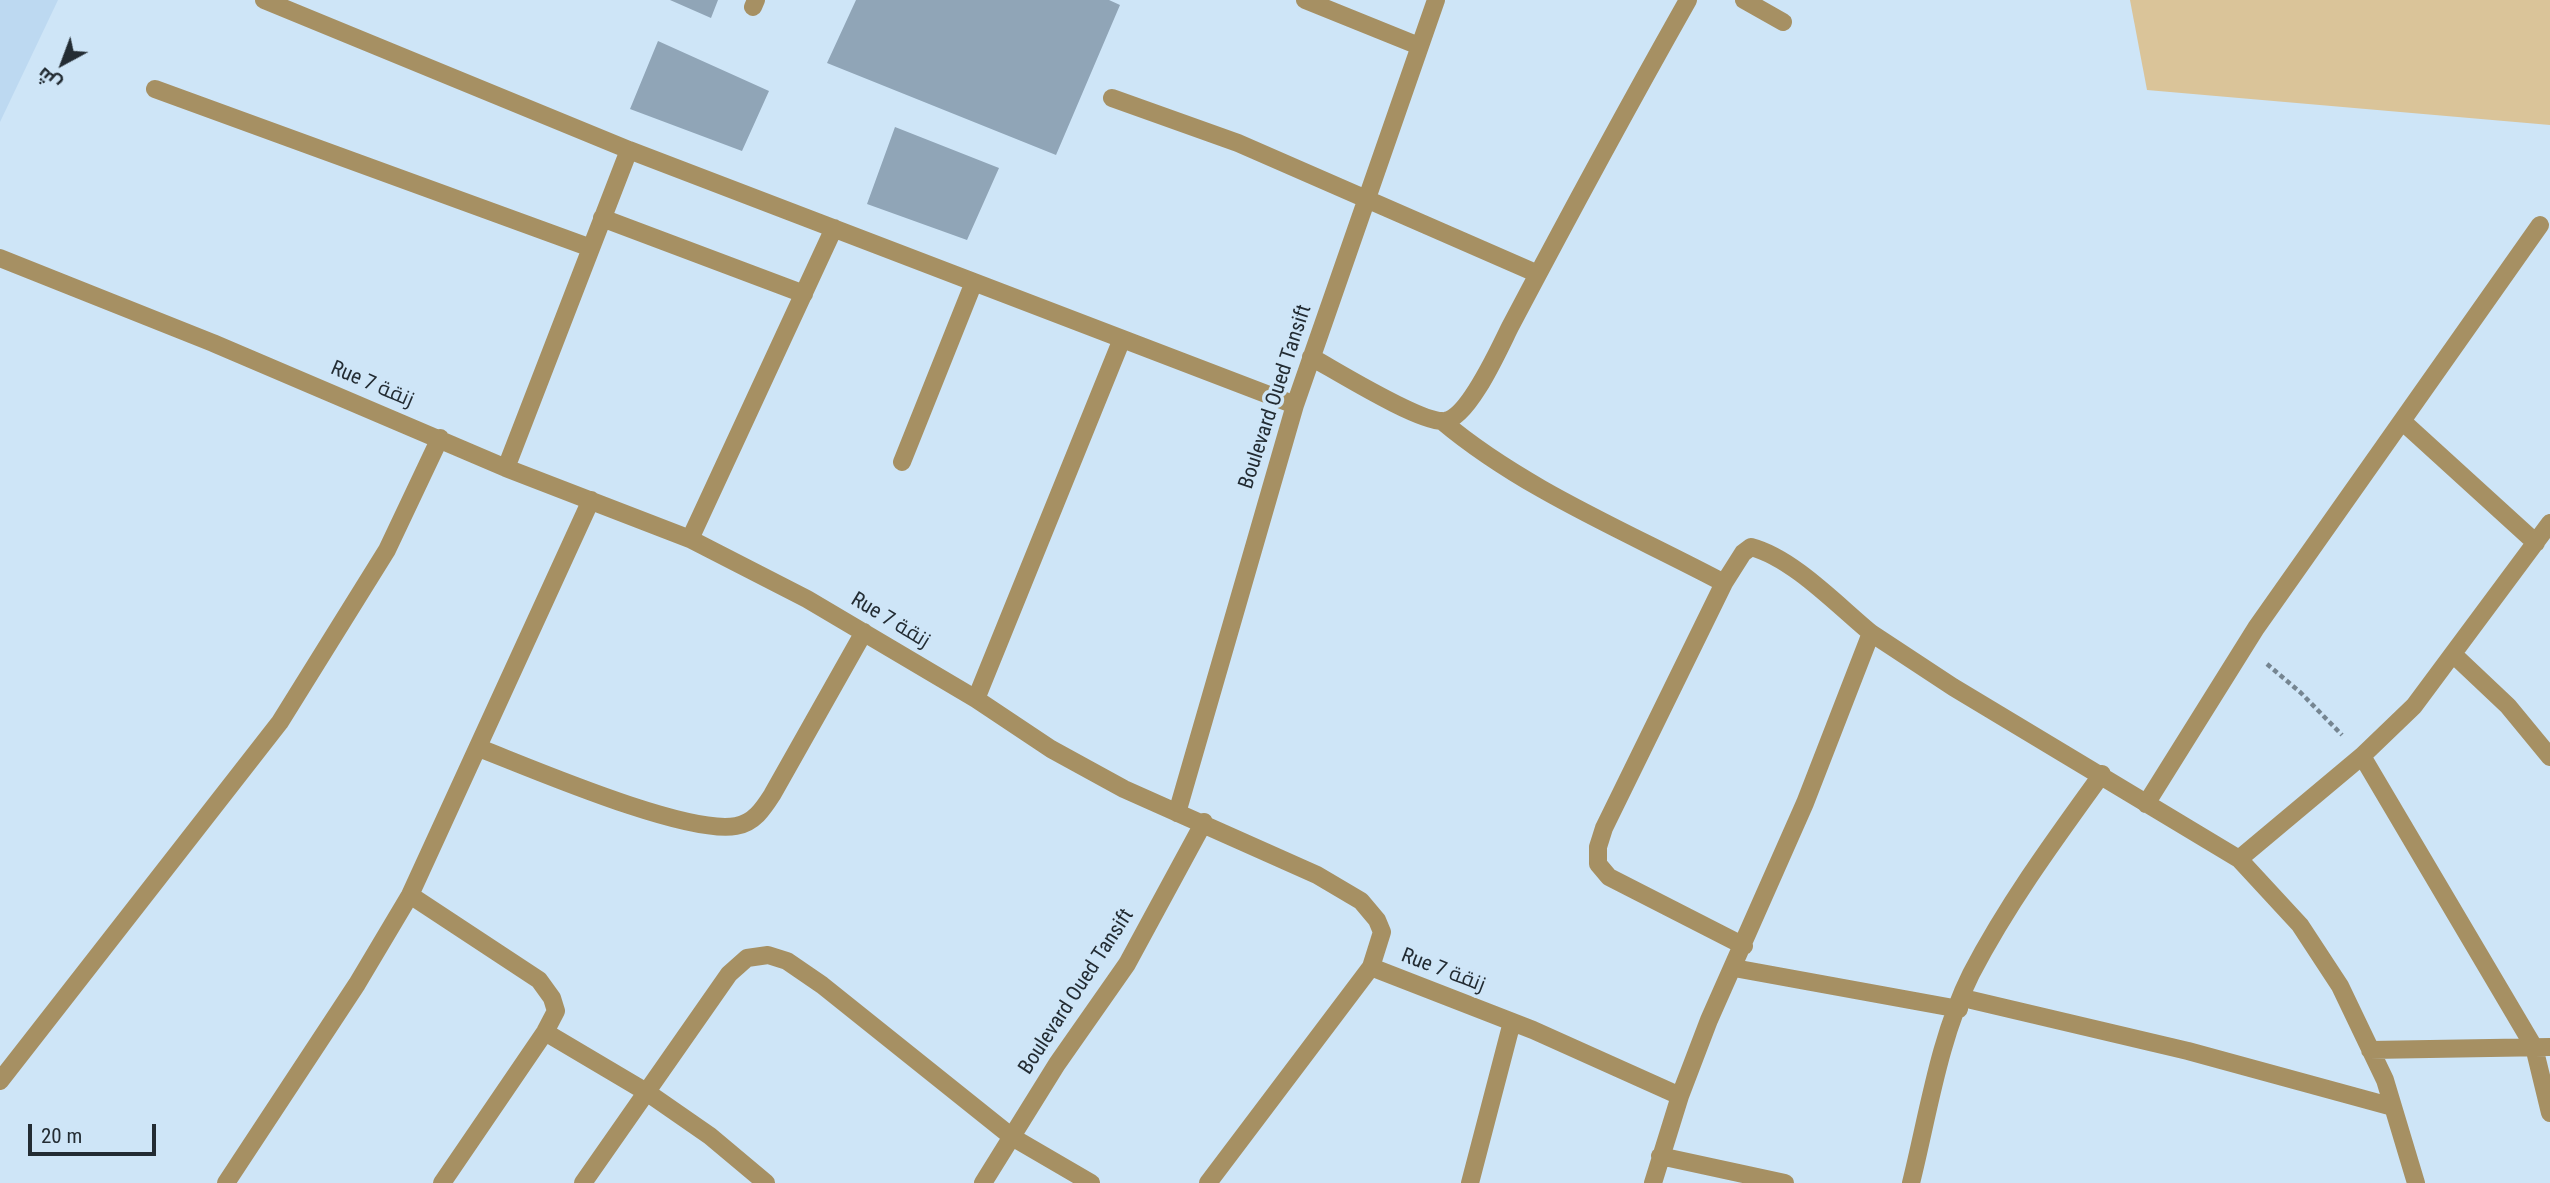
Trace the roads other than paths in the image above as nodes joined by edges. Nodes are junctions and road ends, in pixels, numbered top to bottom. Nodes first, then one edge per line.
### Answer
1 (264, 0) edge
2 (1306, 0) edge
3 (1436, 0) edge
4 (1688, 0) edge
5 (1744, 0) edge
6 (1783, 22) dead end
7 (1419, 46) junction
8 (155, 89) dead end
9 (1112, 98) dead end
10 (629, 150) junction
11 (1367, 198) junction
12 (602, 218) junction
13 (2540, 225) dead end
14 (834, 228) junction
15 (591, 248) junction
16 (0, 258) edge
17 (1538, 274) junction
18 (974, 282) junction
19 (804, 294) junction
20 (1122, 339) junction
21 (1311, 357) junction
22 (1294, 405) junction
23 (1442, 421) junction
24 (2402, 421) junction
25 (440, 438) junction
26 (902, 462) dead end
27 (506, 468) junction
28 (591, 500) junction
29 (2550, 523) edge
30 (690, 539) junction
31 (2536, 543) junction
32 (1724, 583) junction
33 (864, 632) junction
34 (1871, 633) junction
35 (2454, 654) junction
36 (976, 699) junction
37 (479, 748) junction
38 (2362, 756) junction
39 (2550, 757) edge
40 (2102, 774) junction
41 (2146, 804) junction
42 (1177, 813) junction
43 (1204, 822) junction
44 (2239, 859) junction
45 (410, 895) junction
46 (1744, 947) junction
47 (1371, 967) junction
48 (1734, 968) junction
49 (1961, 1004) junction
50 (1512, 1022) junction
51 (545, 1032) junction
52 (2542, 1047) edge
53 (2370, 1050) junction
54 (0, 1081) edge
55 (648, 1093) junction
56 (1680, 1096) junction
57 (2393, 1107) junction
58 (2550, 1113) edge
59 (1012, 1137) junction
60 (1660, 1156) junction
61 (226, 1183) edge
62 (442, 1183) edge
63 (583, 1183) edge
64 (766, 1183) edge
65 (983, 1183) edge
66 (1091, 1183) edge
67 (1209, 1183) edge
68 (1471, 1183) edge
69 (1653, 1183) edge
70 (1785, 1183) edge
71 (1911, 1183) edge
72 (2416, 1183) edge

1 - 10 street
2 - 7 street
3 - 7 street, Boulevard Oued Tansift
4 - 17 street
5 - 6 street
7 - 11 street, Boulevard Oued Tansift
8 - 15 street
9 - 11 street
10 - 12 street
10 - 14 street
11 - 17 street
11 - 21 street, Boulevard Oued Tansift
12 - 15 street
12 - 19 street
13 - 24 street
14 - 18 street
14 - 19 street
15 - 27 street
16 - 25 street, Rue 7 زنقة
17 - 23 street
18 - 20 street
18 - 26 street
19 - 30 street
20 - 22 street
20 - 36 street
21 - 22 street, Boulevard Oued Tansift
21 - 23 street
22 - 42 street, Boulevard Oued Tansift
23 - 32 street
24 - 31 street
24 - 41 street
25 - 27 street, Rue 7 زنقة
25 - 54 street
27 - 28 street, Rue 7 زنقة
28 - 30 street, Rue 7 زنقة
28 - 37 street
29 - 31 street
30 - 33 street, Rue 7 زنقة
31 - 35 street
32 - 34 street
32 - 46 street
33 - 36 street, Rue 7 زنقة
33 - 37 street
34 - 40 street
34 - 46 street
35 - 38 street
35 - 39 street
36 - 42 street, Rue 7 زنقة
37 - 45 street
38 - 44 street
38 - 52 street
40 - 41 street
40 - 49 street
41 - 44 street
42 - 43 street, Rue 7 زنقة
43 - 47 street, Rue 7 زنقة
43 - 59 street, Boulevard Oued Tansift
44 - 53 street
45 - 51 street
45 - 61 street
46 - 48 street
47 - 50 street, Rue 7 زنقة
47 - 67 street
48 - 49 street
48 - 56 street
49 - 57 street
49 - 71 street
50 - 56 street, Rue 7 زنقة
50 - 68 street
51 - 55 street
51 - 62 street
52 - 53 street
52 - 58 street
53 - 57 street
55 - 59 street
55 - 63 street
55 - 64 street
56 - 60 street
57 - 72 street
59 - 65 street, Boulevard Oued Tansift
59 - 66 street
60 - 69 street
60 - 70 street

